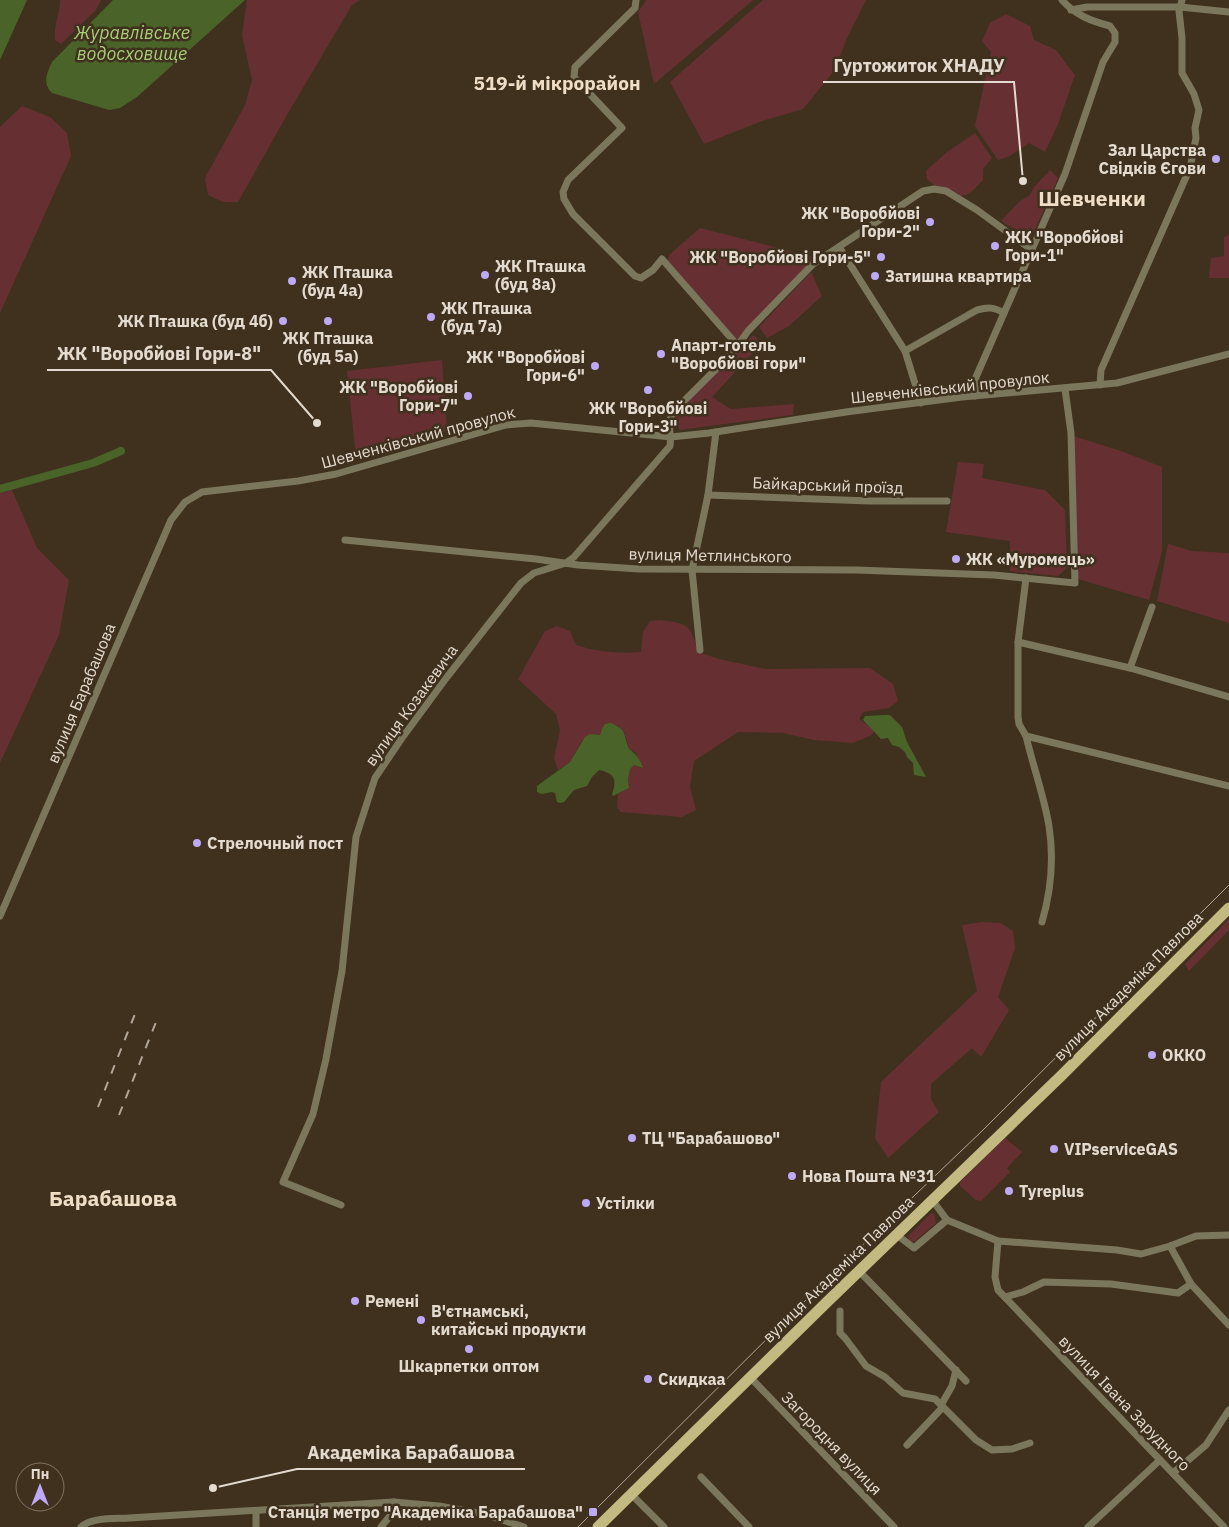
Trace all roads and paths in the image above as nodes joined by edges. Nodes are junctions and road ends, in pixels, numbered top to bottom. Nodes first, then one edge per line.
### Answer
1 (636, 0) edge
2 (1062, 0) edge
3 (1181, 3) edge
4 (1071, 10) junction
5 (1229, 12) edge
6 (839, 247) junction
7 (1032, 250) junction
8 (1004, 313) junction
9 (736, 348) junction
10 (905, 352) junction
11 (1229, 354) edge
12 (1100, 385) junction
13 (1065, 389) junction
14 (975, 396) junction
15 (920, 403) junction
16 (716, 432) junction
17 (671, 437) junction
18 (202, 492) joint
19 (708, 495) junction
20 (947, 500) dead end
21 (345, 540) dead end
22 (566, 563) junction
23 (692, 570) junction
24 (1026, 578) junction
25 (1152, 607) dead end
26 (1018, 642) junction
27 (700, 650) dead end
28 (1130, 668) junction
29 (1229, 697) edge
30 (1026, 736) junction
31 (1229, 786) edge
32 (1229, 908) edge
33 (0, 916) edge
34 (1042, 922) dead end
35 (933, 1201) junction
36 (341, 1205) dead end
37 (947, 1220) junction
38 (897, 1235) junction
39 (1229, 1235) edge
40 (998, 1241) junction
41 (1170, 1246) junction
42 (859, 1271) junction
43 (1192, 1284) junction
44 (1005, 1297) junction
45 (840, 1311) dead end
46 (1229, 1325) edge
47 (956, 1370) junction
48 (750, 1378) junction
49 (966, 1380) dead end
50 (942, 1406) junction
51 (1229, 1410) edge
52 (1030, 1443) dead end
53 (907, 1445) dead end
54 (1160, 1460) junction
55 (1173, 1472) junction
56 (701, 1477) dead end
57 (632, 1495) junction
58 (394, 1502) junction
59 (256, 1511) junction
60 (81, 1527) edge
61 (256, 1527) edge
62 (382, 1527) edge
63 (524, 1527) edge
64 (598, 1527) edge
65 (664, 1527) edge
66 (749, 1527) edge
67 (894, 1527) edge
68 (1088, 1527) edge
69 (1224, 1527) edge

1 - 9 street
2 - 4 street
3 - 4 street
3 - 5 street
3 - 12 street
4 - 7 street
6 - 7 street
6 - 9 street
6 - 10 street
7 - 8 street
8 - 10 street
8 - 14 street
9 - 17 street
10 - 15 street
11 - 12 street, Шевченківський провулок
12 - 13 street, Шевченківський провулок
13 - 14 street, Шевченківський провулок
13 - 24 street, вулиця Метлинського
14 - 15 street, Шевченківський провулок
15 - 16 street, Шевченківський провулок
16 - 17 street, Шевченківський провулок
16 - 19 street
17 - 18 street, Шевченківський провулок
17 - 22 street, вулиця Козакевича
18 - 33 street, вулиця Барабашова
19 - 20 street, Байкарський проїзд
19 - 23 street
21 - 22 street, вулиця Метлинського
22 - 23 street, вулиця Метлинського
22 - 36 street, вулиця Козакевича
23 - 24 street, вулиця Метлинського
23 - 27 street
24 - 26 street
25 - 28 street
26 - 28 street
26 - 30 street
28 - 29 street
30 - 31 street
30 - 34 street
32 - 35 main road, вулиця Академіка Павлова
35 - 37 street
35 - 38 main road, вулиця Академіка Павлова
37 - 38 street
37 - 40 street
38 - 42 main road, вулиця Академіка Павлова
39 - 41 street
40 - 41 street
40 - 44 street, вулиця Івана Зарудного
41 - 43 street
42 - 47 street
42 - 48 main road, вулиця Академіка Павлова
43 - 44 street
43 - 46 street
44 - 54 street, вулиця Івана Зарудного
45 - 50 street
47 - 49 street
47 - 50 street
48 - 57 main road, вулиця Академіка Павлова
48 - 67 street, Загородня вулиця
50 - 52 street
50 - 53 street
51 - 55 street
54 - 55 street, вулиця Івана Зарудного
54 - 68 street
55 - 69 street, вулиця Івана Зарудного
56 - 66 street
57 - 64 main road, вулиця Академіка Павлова
57 - 65 street
58 - 59 street
58 - 62 street
58 - 63 street
59 - 60 street
59 - 61 street

